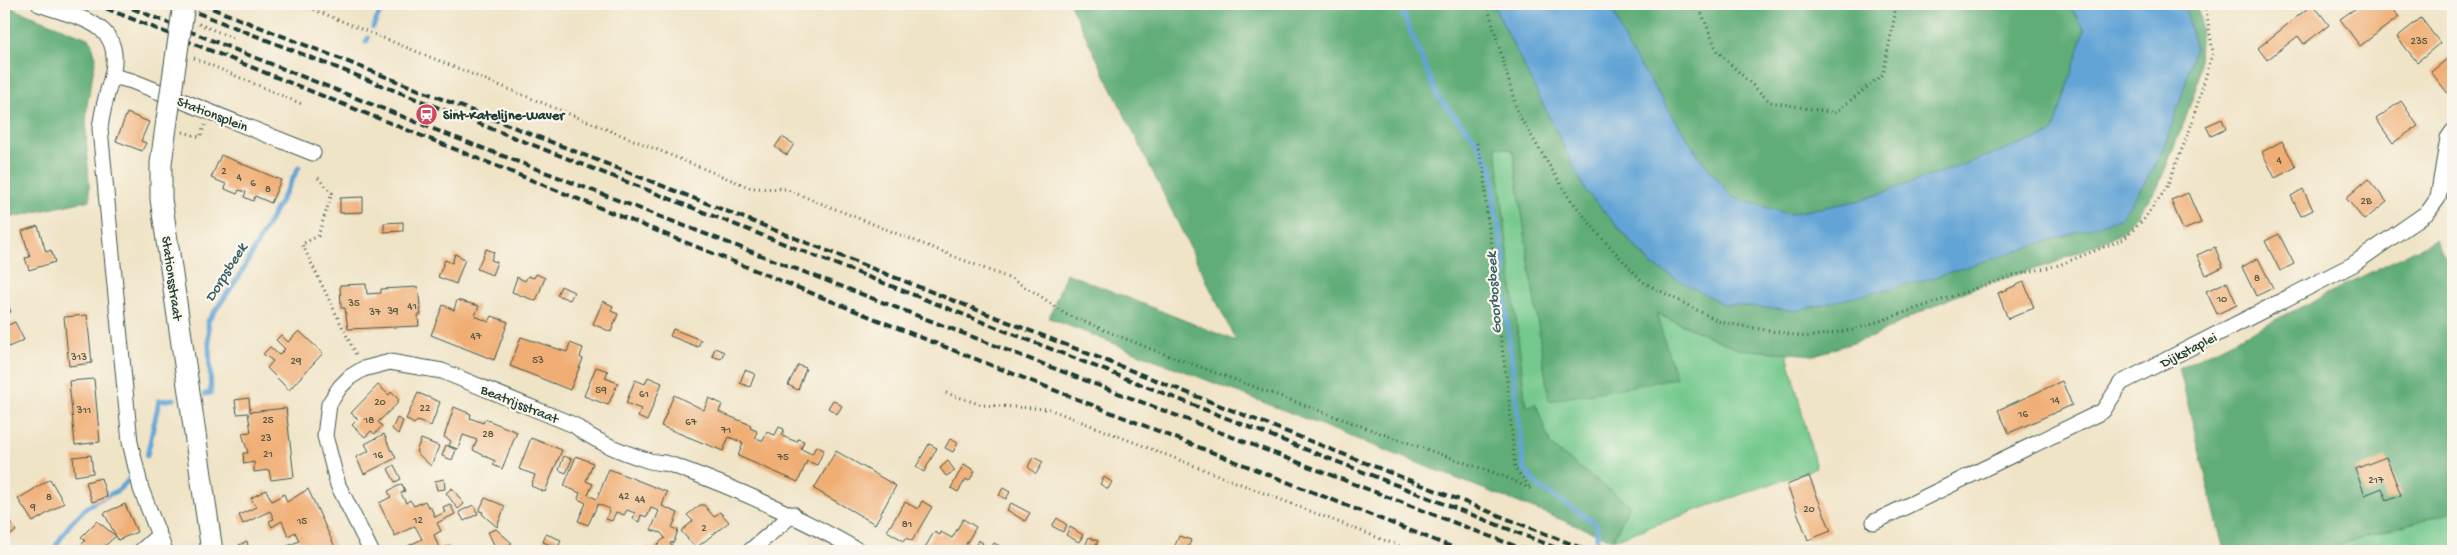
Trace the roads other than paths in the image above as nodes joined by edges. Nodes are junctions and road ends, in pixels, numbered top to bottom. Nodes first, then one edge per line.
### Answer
1 (39, 4) edge
2 (184, 4) edge
3 (112, 76) junction
4 (2453, 131) edge
5 (313, 153) dead end
6 (793, 514) junction
7 (1874, 522) dead end
8 (159, 535) junction
9 (141, 551) edge
10 (166, 551) edge
11 (212, 551) edge
12 (371, 551) edge
13 (750, 551) edge
14 (859, 551) edge

1 - 3 street
2 - 11 street, Stationsstraat, bridge
3 - 5 street, Stationsplein
3 - 8 street
4 - 7 street, Dijkstaplei
6 - 12 street, Beatrijsstraat
6 - 13 street
6 - 14 street, Beatrijsstraat
8 - 9 street
8 - 10 street

